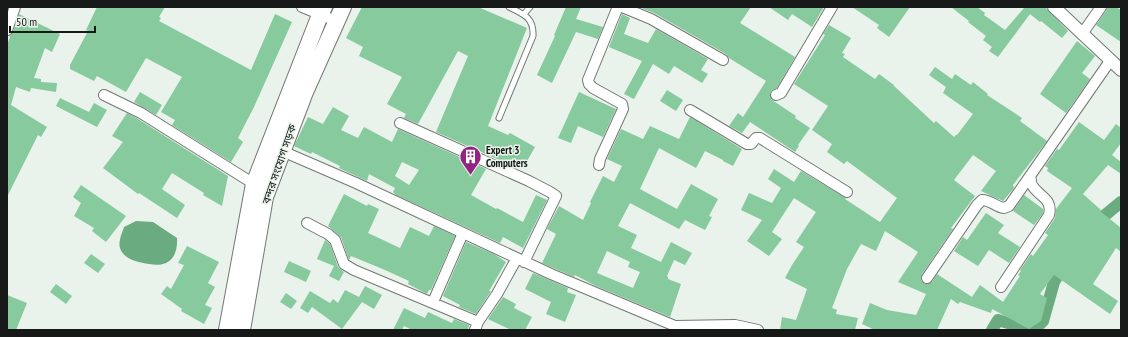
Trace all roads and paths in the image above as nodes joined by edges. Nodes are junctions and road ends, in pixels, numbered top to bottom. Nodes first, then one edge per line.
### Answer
1 (15, 7) edge
2 (302, 7) edge
3 (509, 7) edge
4 (530, 7) edge
5 (621, 7) edge
6 (832, 7) edge
7 (1054, 7) edge
8 (1101, 7) edge
9 (322, 11) edge
10 (339, 14) edge
11 (524, 14) junction
12 (7, 30) edge
13 (1082, 34) junction
14 (723, 60) dead end
15 (1110, 61) junction
16 (1121, 70) edge
17 (104, 95) dead end
18 (776, 95) dead end
19 (690, 110) dead end
20 (500, 118) dead end
21 (400, 123) dead end
22 (282, 151) junction
23 (600, 164) dead end
24 (1030, 176) junction
25 (254, 184) junction
26 (847, 192) dead end
27 (307, 224) dead end
28 (463, 233) junction
29 (521, 260) junction
30 (927, 278) dead end
31 (1000, 287) dead end
32 (433, 302) junction
33 (476, 326) edge
34 (227, 330) edge
35 (242, 330) edge
36 (758, 330) edge

1 - 12 street
2 - 9 street
3 - 11 lane
4 - 11 lane
5 - 14 street
5 - 23 street
6 - 18 street
7 - 13 street
8 - 13 street
9 - 10 street
9 - 25 highway, বন্দর সংযোগ সড়ক
10 - 22 highway, বন্দর সংযোগ সড়ক
11 - 20 lane
13 - 15 street
15 - 16 street
15 - 24 street
17 - 25 street
19 - 26 street
21 - 29 street
22 - 28 street
22 - 35 highway, বন্দর সংযোগ সড়ক
24 - 30 street
24 - 31 street
25 - 34 highway, বন্দর সংযোগ সড়ক
27 - 32 street
28 - 29 street
28 - 32 street
29 - 33 street
29 - 36 street
32 - 33 street

